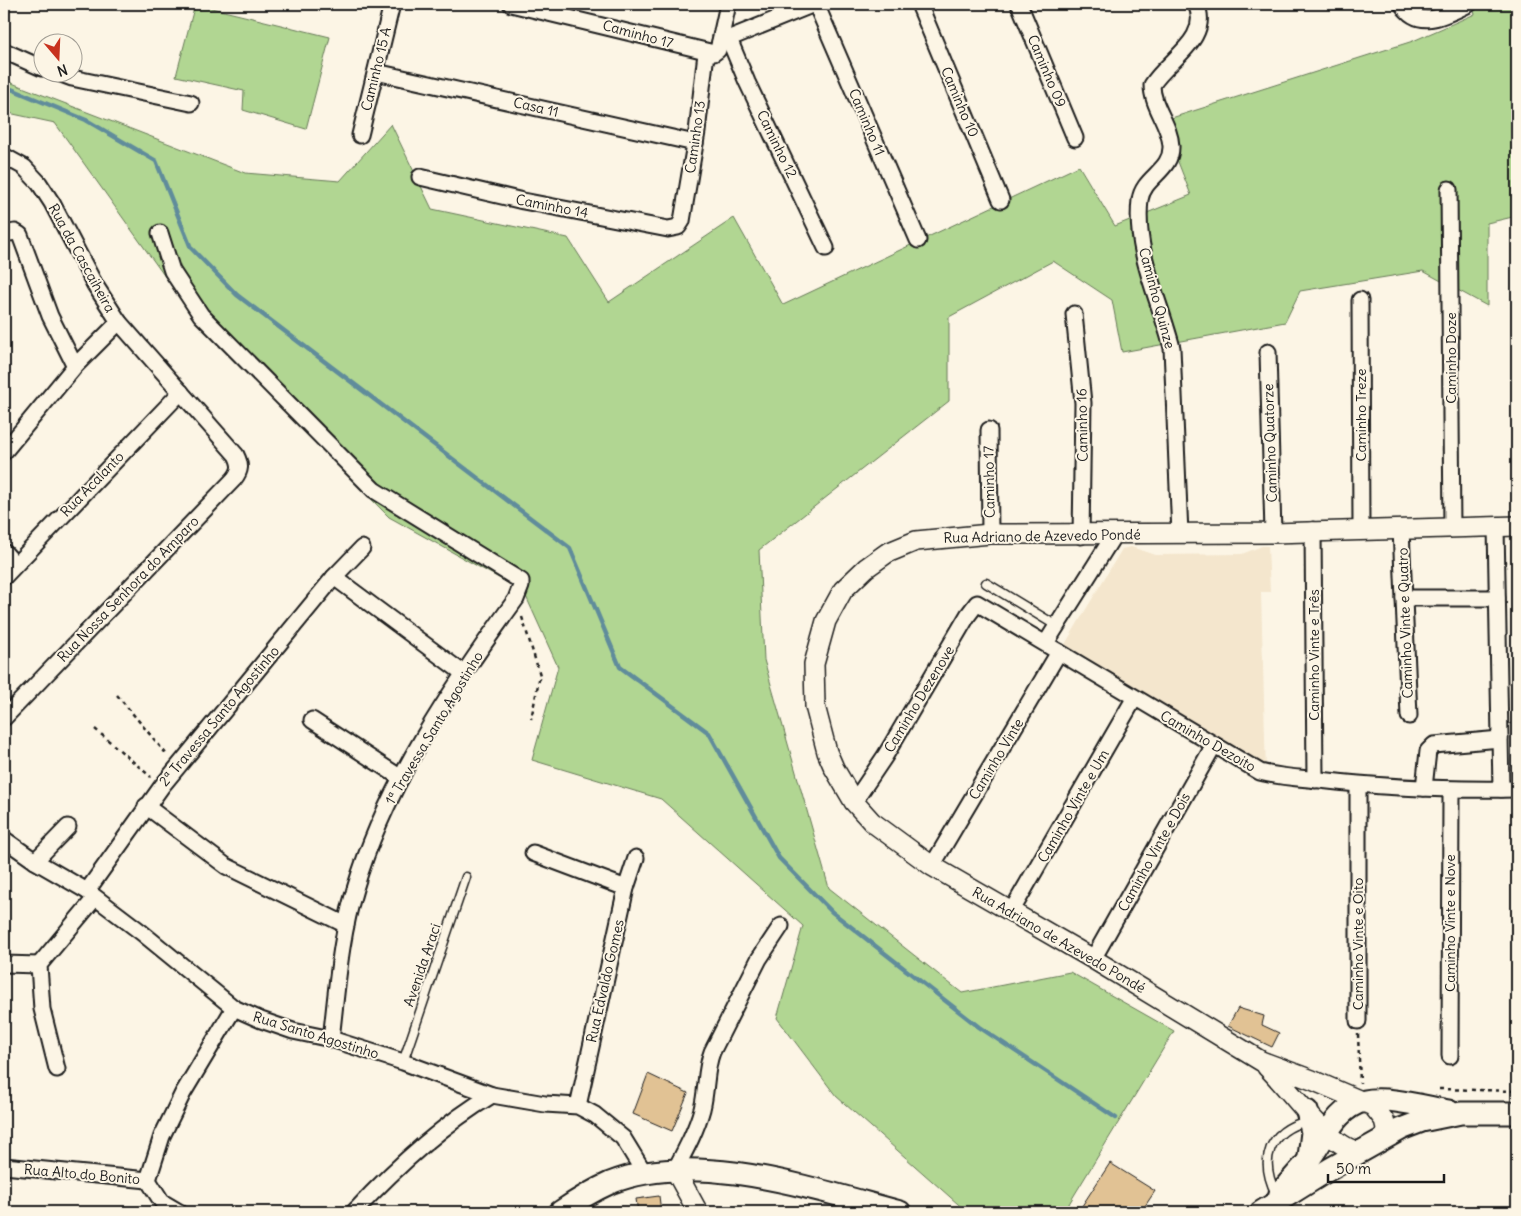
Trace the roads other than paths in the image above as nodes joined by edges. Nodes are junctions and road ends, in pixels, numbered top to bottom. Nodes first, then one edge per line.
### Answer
1 (392, 4) edge
2 (511, 4) edge
3 (728, 4) edge
4 (815, 4) edge
5 (919, 4) edge
6 (1019, 4) edge
7 (1196, 4) edge
8 (1402, 4) edge
9 (1469, 4) edge
10 (718, 46) junction
11 (4, 51) edge
12 (32, 64) edge
13 (376, 72) junction
14 (82, 80) edge
15 (191, 103) dead end
16 (360, 135) dead end
17 (1076, 138) dead end
18 (695, 144) junction
19 (4, 156) edge
20 (420, 178) dead end
21 (1449, 189) dead end
22 (1001, 200) dead end
23 (682, 221) joint
24 (160, 233) dead end
25 (4, 234) edge
26 (918, 240) dead end
27 (826, 248) dead end
28 (1360, 300) dead end
29 (1074, 314) dead end
30 (119, 322) junction
31 (1268, 352) dead end
32 (75, 366) junction
33 (181, 392) junction
34 (989, 430) dead end
35 (4, 452) edge
36 (236, 455) joint
37 (1517, 526) edge
38 (1496, 527) junction
39 (1452, 528) junction
40 (1313, 530) junction
41 (1361, 530) junction
42 (1401, 530) junction
43 (1273, 533) junction
44 (990, 534) junction
45 (1180, 534) junction
46 (1114, 535) junction
47 (1081, 536) junction
48 (362, 548) dead end
49 (4, 552) edge
50 (16, 564) junction
51 (4, 577) edge
52 (334, 577) junction
53 (986, 583) dead end
54 (1404, 598) junction
55 (1497, 598) junction
56 (986, 608) joint
57 (1057, 626) junction
58 (1046, 643) junction
59 (1059, 652) junction
60 (463, 673) junction
61 (1134, 699) junction
62 (1409, 716) dead end
63 (4, 718) edge
64 (312, 720) dead end
65 (1500, 739) junction
66 (1214, 745) junction
67 (401, 778) junction
68 (1316, 780) junction
69 (1358, 785) junction
70 (1424, 788) junction
71 (1501, 789) junction
72 (1517, 789) edge
73 (1451, 790) junction
74 (854, 802) junction
75 (146, 806) junction
76 (68, 827) dead end
77 (4, 839) edge
78 (533, 854) dead end
79 (636, 858) dead end
80 (35, 862) junction
81 (932, 866) junction
82 (466, 877) dead end
83 (626, 888) junction
84 (91, 895) junction
85 (1011, 912) junction
86 (346, 926) junction
87 (781, 926) dead end
88 (1094, 959) junction
89 (4, 964) edge
90 (39, 965) junction
91 (234, 1008) junction
92 (1358, 1021) road end
93 (331, 1039) junction
94 (1450, 1056) dead end
95 (1261, 1061) junction
96 (402, 1062) junction
97 (57, 1069) dead end
98 (492, 1095) junction
99 (1360, 1102) junction
100 (578, 1106) junction
101 (1461, 1113) junction
102 (1517, 1113) edge
103 (1308, 1116) junction
104 (1327, 1133) junction
105 (1384, 1139) junction
106 (1360, 1152) junction
107 (1308, 1161) junction
108 (4, 1166) edge
109 (675, 1170) junction
110 (645, 1174) junction
111 (148, 1180) junction
112 (1277, 1196) junction
113 (179, 1212) edge
114 (354, 1212) edge
115 (560, 1212) edge
116 (698, 1212) edge
117 (900, 1212) edge
118 (1260, 1212) edge

1 - 13 street, Caminho 15 A
2 - 10 street, Caminho 17
3 - 10 street, Caminho 13
4 - 10 street
4 - 26 street, Caminho 11
5 - 22 street, Caminho 10
6 - 17 street, Caminho 09
7 - 45 street, Caminho Quinze
8 - 9 street
10 - 18 street, Caminho 13
10 - 27 street, Caminho 12
11 - 12 street
13 - 16 street, Caminho 15 A
13 - 18 street, Casa 11
14 - 15 street
18 - 23 street, Caminho 13
19 - 30 street, Rua da Cascaiheira
20 - 23 street, Caminho 14
21 - 39 street, Caminho Doze
24 - 60 street, 1ª Travessa Santo Agostinho
25 - 32 street
28 - 41 street, Caminho Treze
29 - 47 street, Caminho 16
30 - 32 street
30 - 33 street, Rua da Cascaiheira
31 - 43 street, Caminho Quatorze
32 - 35 street
33 - 36 street, Rua da Cascaiheira
33 - 50 street, Rua Acalanto
34 - 44 street, Caminho 17
36 - 63 street, Rua Nossa Senhora do Amparo
37 - 38 street, Rua Adriano de Azevedo Pondé
38 - 39 street, Rua Adriano de Azevedo Pondé
38 - 55 street
39 - 42 street, Rua Adriano de Azevedo Pondé
40 - 41 street, Rua Adriano de Azevedo Pondé
40 - 43 street, Rua Adriano de Azevedo Pondé
40 - 68 street, Caminho Vinte e Três
41 - 42 street, Rua Adriano de Azevedo Pondé
42 - 54 street, Caminho Vinte e Quatro
43 - 45 street, Rua Adriano de Azevedo Pondé
44 - 47 street, Rua Adriano de Azevedo Pondé
44 - 74 street, Rua Adriano de Azevedo Pondé
45 - 46 street, Rua Adriano de Azevedo Pondé
46 - 47 street, Rua Adriano de Azevedo Pondé
46 - 57 street
48 - 52 street, 2ª Travessa Santo Agostinho
49 - 50 street
50 - 51 street, Rua Acalanto
52 - 60 street
52 - 75 street, 2ª Travessa Santo Agostinho
53 - 57 lane
54 - 55 street
54 - 62 street, Caminho Vinte e Quatro
55 - 65 street
56 - 58 street, Caminho Dezoito
56 - 74 street, Caminho Dezenove
57 - 58 street
58 - 59 street, Caminho Dezoito
59 - 61 street, Caminho Dezoito
59 - 81 street, Caminho Vinte
60 - 67 street, 1ª Travessa Santo Agostinho
61 - 66 street, Caminho Dezoito
61 - 85 street, Caminho Vinte e Um
64 - 67 street
65 - 70 street
65 - 71 street
66 - 68 street, Caminho Dezoito
66 - 88 street, Caminho Vinte e Dois
67 - 86 street, 1ª Travessa Santo Agostinho
68 - 69 street, Caminho Dezoito
69 - 70 street, Caminho Dezoito
69 - 92 street, Caminho Vinte e Oito
70 - 73 street, Caminho Dezoito
71 - 72 street, Caminho Dezoito
71 - 73 street, Caminho Dezoito
73 - 94 street, Caminho Vinte e Nove
74 - 81 street, Rua Adriano de Azevedo Pondé
75 - 84 street, 2ª Travessa Santo Agostinho
75 - 86 street
76 - 80 street
77 - 80 street
78 - 83 street
79 - 83 street, Rua Edvaldo Gomes
80 - 84 street
81 - 85 street, Rua Adriano de Azevedo Pondé
82 - 96 lane, Avenida Araci
83 - 100 street, Rua Edvaldo Gomes
84 - 90 street, 2ª Travessa Santo Agostinho
84 - 91 street, Rua Santo Agostinho
85 - 88 street, Rua Adriano de Azevedo Pondé
86 - 93 street, 1ª Travessa Santo Agostinho
87 - 109 street
88 - 95 street, Rua Adriano de Azevedo Pondé
89 - 90 street
90 - 97 street
91 - 93 street, Rua Santo Agostinho
91 - 111 street, Rua Alto do Bonito
93 - 96 street, Rua Santo Agostinho
95 - 99 street, Rua Adriano de Azevedo Pondé
95 - 103 street, Rua Adriano de Azevedo Pondé
96 - 98 street, Rua Santo Agostinho
98 - 100 street, Rua Santo Agostinho
98 - 114 street
99 - 101 main road
99 - 104 main road
99 - 105 street, Rua Adriano de Azevedo Pondé
100 - 110 street
101 - 102 main road
101 - 105 main road
103 - 104 street, Rua Adriano de Azevedo Pondé
103 - 107 main road
103 - 112 lane
104 - 106 street, Rua Adriano de Azevedo Pondé
104 - 107 main road
105 - 106 main road
106 - 118 main road
107 - 112 main road
108 - 111 street, Rua Alto do Bonito
109 - 110 main road
109 - 116 street
109 - 117 main road
110 - 115 main road
111 - 113 street
112 - 118 main road

